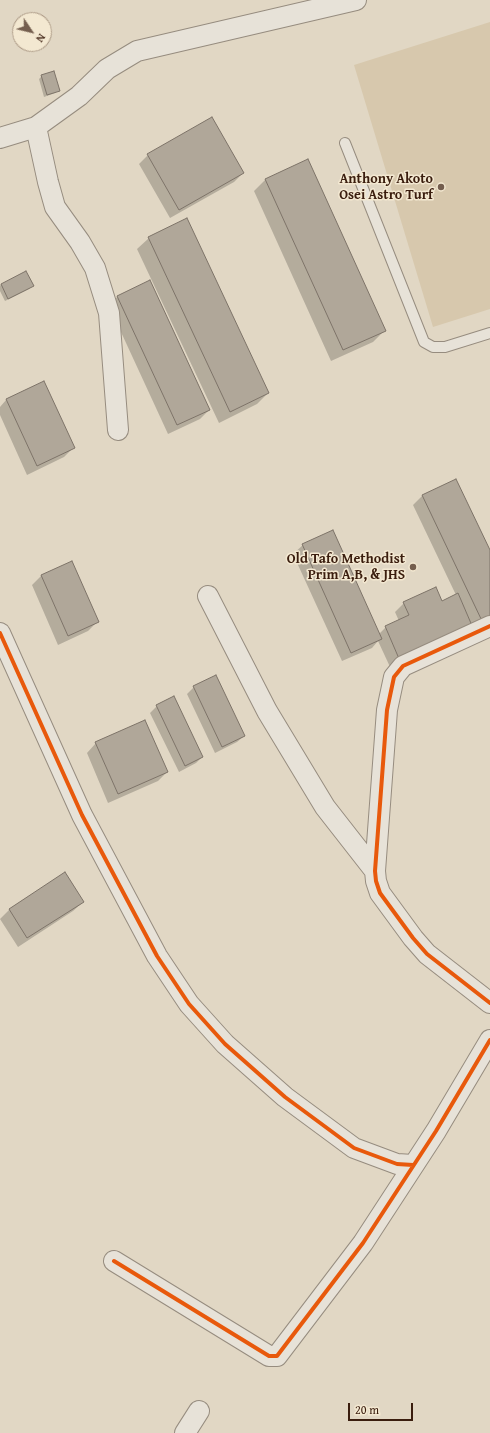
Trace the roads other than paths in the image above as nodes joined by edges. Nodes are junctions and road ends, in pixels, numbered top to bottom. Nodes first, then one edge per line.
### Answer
1 (356, 0) edge
2 (36, 127) junction
3 (0, 138) edge
4 (345, 143) dead end
5 (490, 334) edge
6 (118, 430) dead end
7 (208, 596) dead end
8 (490, 626) edge
9 (0, 635) edge
10 (375, 871) junction
11 (490, 1003) edge
12 (490, 1040) edge
13 (413, 1165) junction
14 (114, 1261) dead end
15 (199, 1411) dead end
16 (185, 1433) edge

1 - 2 street
2 - 3 street
2 - 6 street
4 - 5 lane
7 - 10 street
8 - 10 street
9 - 13 street
10 - 11 street
12 - 13 street
13 - 14 street
15 - 16 street

